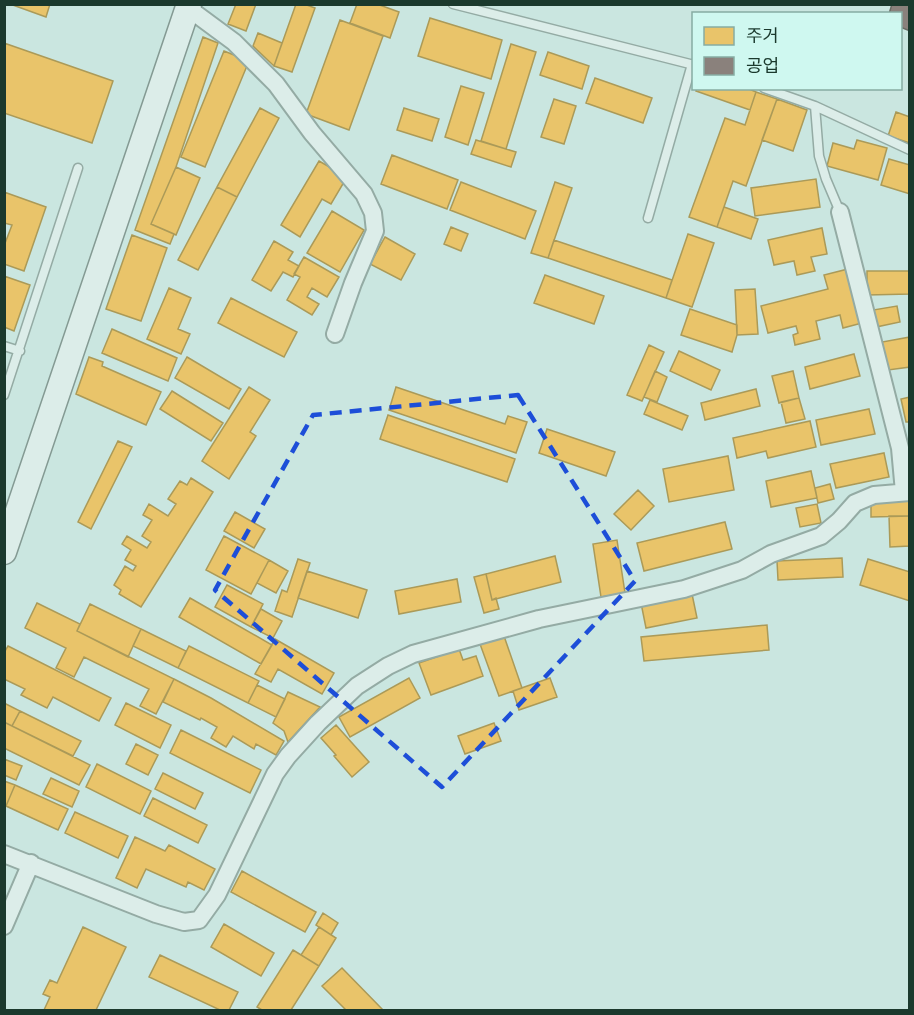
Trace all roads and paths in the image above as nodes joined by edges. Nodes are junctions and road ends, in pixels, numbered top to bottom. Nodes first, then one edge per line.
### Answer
1 (453, 4) edge
2 (188, 6) edge
3 (692, 64) edge
4 (770, 90) edge
5 (815, 106) junction
6 (909, 150) edge
7 (78, 168) dead end
8 (840, 212) joint
9 (648, 218) dead end
10 (335, 334) dead end
11 (4, 346) edge
12 (20, 351) junction
13 (4, 395) edge
14 (907, 492) edge
15 (4, 552) edge
16 (4, 854) edge
17 (31, 863) junction
18 (4, 926) edge

1 - 3 lane
2 - 10 street
2 - 15 street
3 - 9 lane
4 - 5 lane
5 - 6 lane
5 - 8 lane
7 - 12 lane
8 - 14 street
11 - 12 lane
12 - 13 lane
14 - 17 street
16 - 17 street
17 - 18 street

